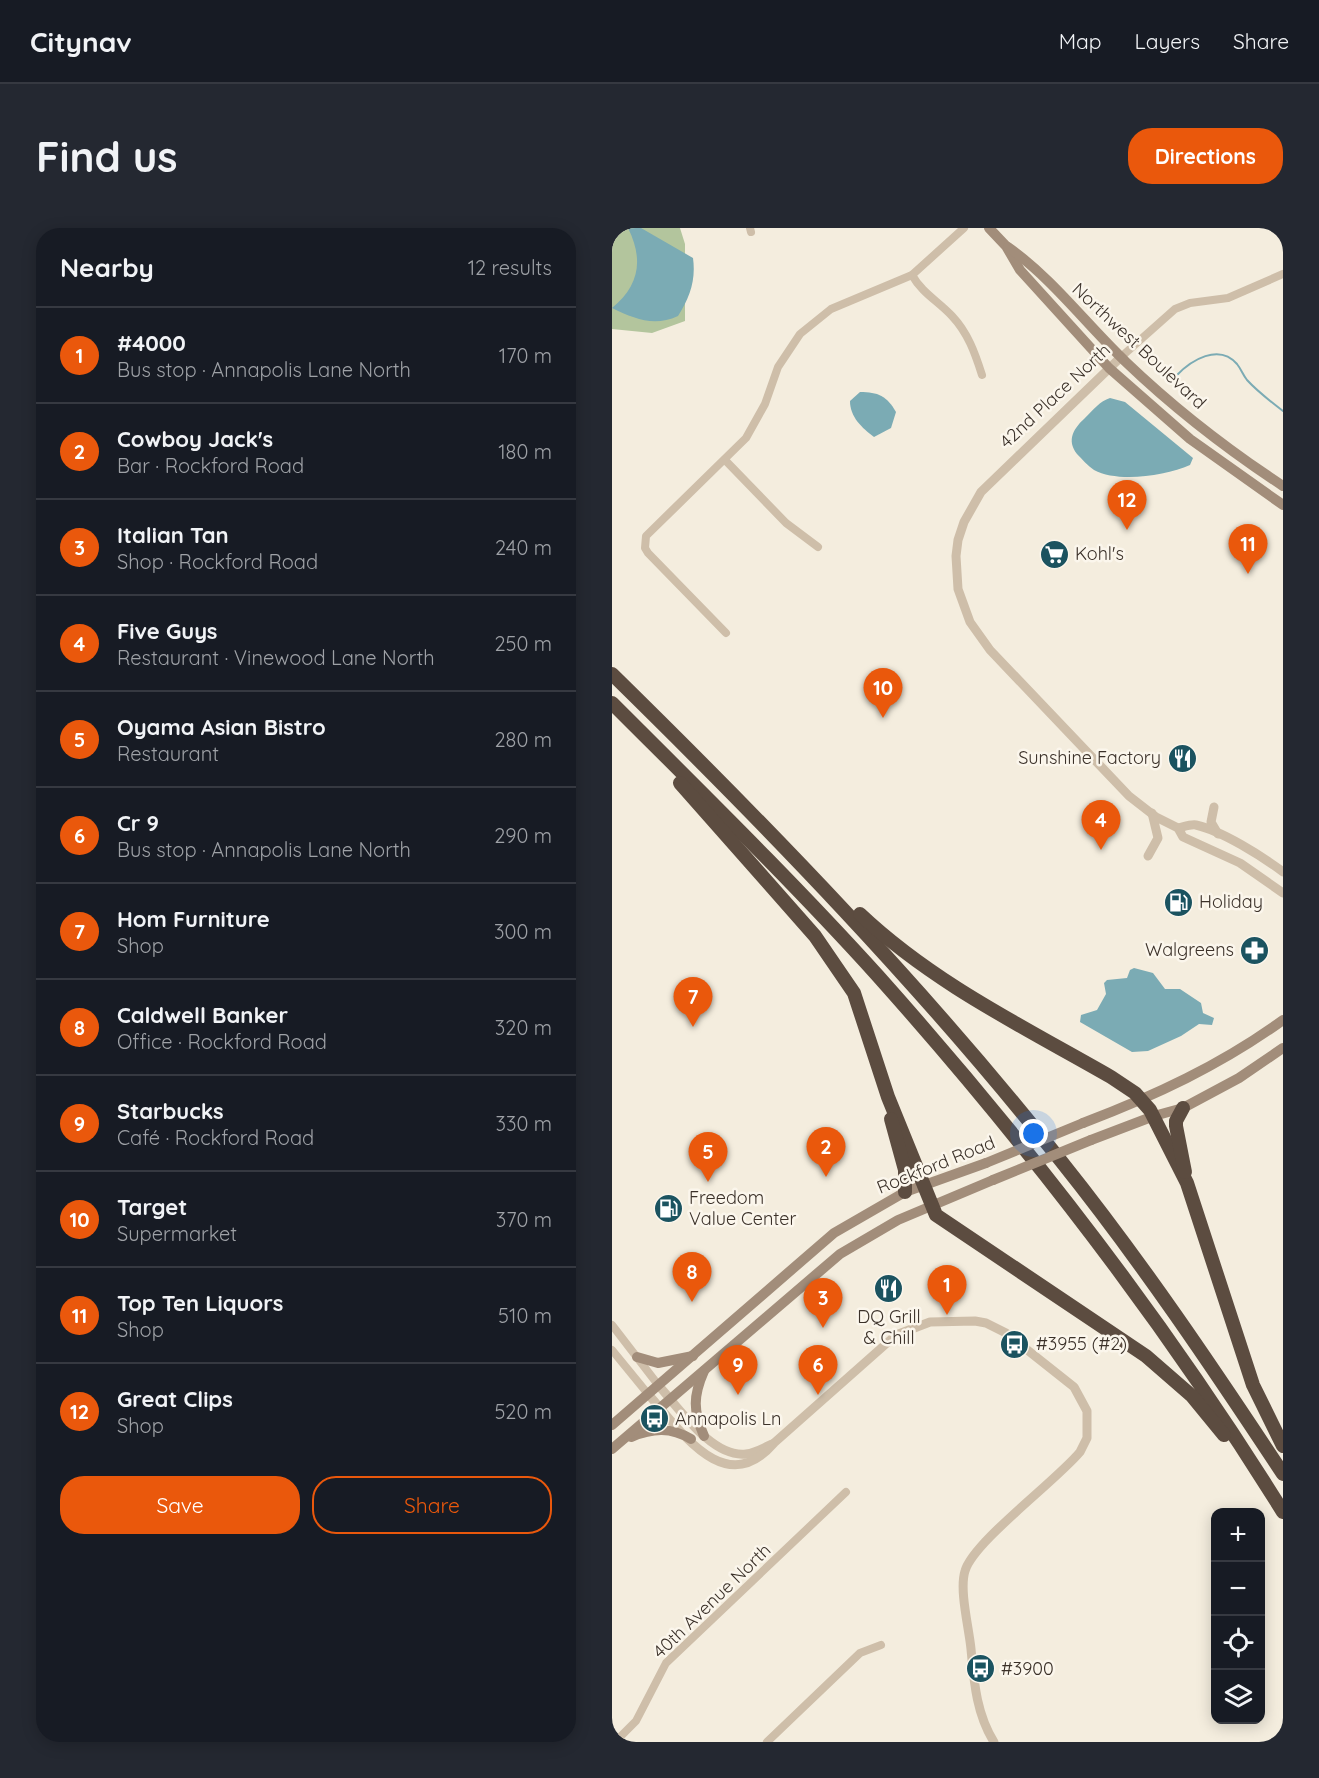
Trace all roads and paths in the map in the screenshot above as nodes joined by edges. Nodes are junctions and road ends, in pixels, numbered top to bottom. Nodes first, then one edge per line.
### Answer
1 (964, 228) edge
2 (990, 228) edge
3 (1006, 246) junction
4 (1283, 274) edge
5 (912, 275) junction
6 (1121, 357) junction
7 (1109, 368) junction
8 (982, 375) dead end
9 (725, 460) junction
10 (1283, 486) edge
11 (1283, 505) edge
12 (818, 547) dead end
13 (726, 633) dead end
14 (612, 674) edge
15 (612, 703) edge
16 (658, 749) junction
17 (1214, 807) dead end
18 (1152, 813) junction
19 (1178, 828) junction
20 (1220, 836) junction
21 (791, 852) junction
22 (1148, 856) dead end
23 (1283, 872) edge
24 (1283, 893) edge
25 (1283, 1020) edge
26 (1283, 1048) edge
27 (1283, 1056) edge
28 (1252, 1069) junction
29 (888, 1096) junction
30 (1142, 1100) junction
31 (1183, 1108) junction
32 (1154, 1116) junction
33 (1187, 1183) junction
34 (925, 1186) junction
35 (905, 1192) junction
36 (932, 1205) junction
37 (612, 1325) edge
38 (612, 1350) edge
39 (693, 1356) junction
40 (637, 1357) junction
41 (705, 1368) junction
42 (659, 1386) junction
43 (648, 1394) junction
44 (670, 1399) junction
45 (660, 1407) junction
46 (612, 1425) edge
47 (704, 1436) junction
48 (691, 1439) junction
49 (623, 1440) junction
50 (774, 1443) junction
51 (1283, 1446) edge
52 (612, 1449) edge
53 (1283, 1474) edge
54 (1263, 1480) junction
55 (846, 1492) dead end
56 (1283, 1512) edge
57 (881, 1645) dead end
58 (615, 1742) edge
59 (767, 1742) edge
60 (994, 1742) edge

1 - 5 street
2 - 3 main road, Northwest Boulevard
3 - 6 main road, Northwest Boulevard
3 - 7 main road, Northwest Boulevard
4 - 6 street, 42nd Place North
5 - 8 street
5 - 9 street
6 - 7 street, 42nd Place North
6 - 10 main road, Northwest Boulevard
7 - 11 main road, Northwest Boulevard
7 - 18 street, 42nd Place North
9 - 12 street
9 - 13 street
14 - 21 highway
15 - 16 highway
16 - 29 highway
16 - 54 highway
17 - 20 street
18 - 19 street
18 - 22 street
19 - 20 street
19 - 24 street
20 - 23 street
21 - 30 highway
21 - 53 highway
25 - 30 main road, Rockford Road
26 - 28 main road, Rockford Road
27 - 28 main road
28 - 31 main road, Rockford Road
29 - 34 highway
29 - 35 highway
30 - 32 highway
30 - 34 main road, Rockford Road, bridge
31 - 32 main road, Rockford Road
31 - 33 highway
32 - 33 highway
32 - 36 main road, Rockford Road, bridge
33 - 51 highway
34 - 35 main road, Rockford Road
34 - 36 highway
35 - 39 main road, Rockford Road
36 - 41 main road, Rockford Road
36 - 54 highway
37 - 40 street
38 - 43 street
39 - 40 main road
39 - 42 main road, Rockford Road
40 - 42 street
41 - 44 main road, Rockford Road
41 - 47 main road
42 - 43 main road, Rockford Road
42 - 44 street
43 - 45 street
43 - 46 main road, Rockford Road
44 - 45 main road, Rockford Road
44 - 47 street
45 - 48 street
45 - 49 main road, Rockford Road
47 - 50 street
48 - 49 main road
48 - 50 street
49 - 52 main road, Rockford Road
50 - 60 street
54 - 56 highway
55 - 58 street, 40th Avenue North
57 - 59 street

